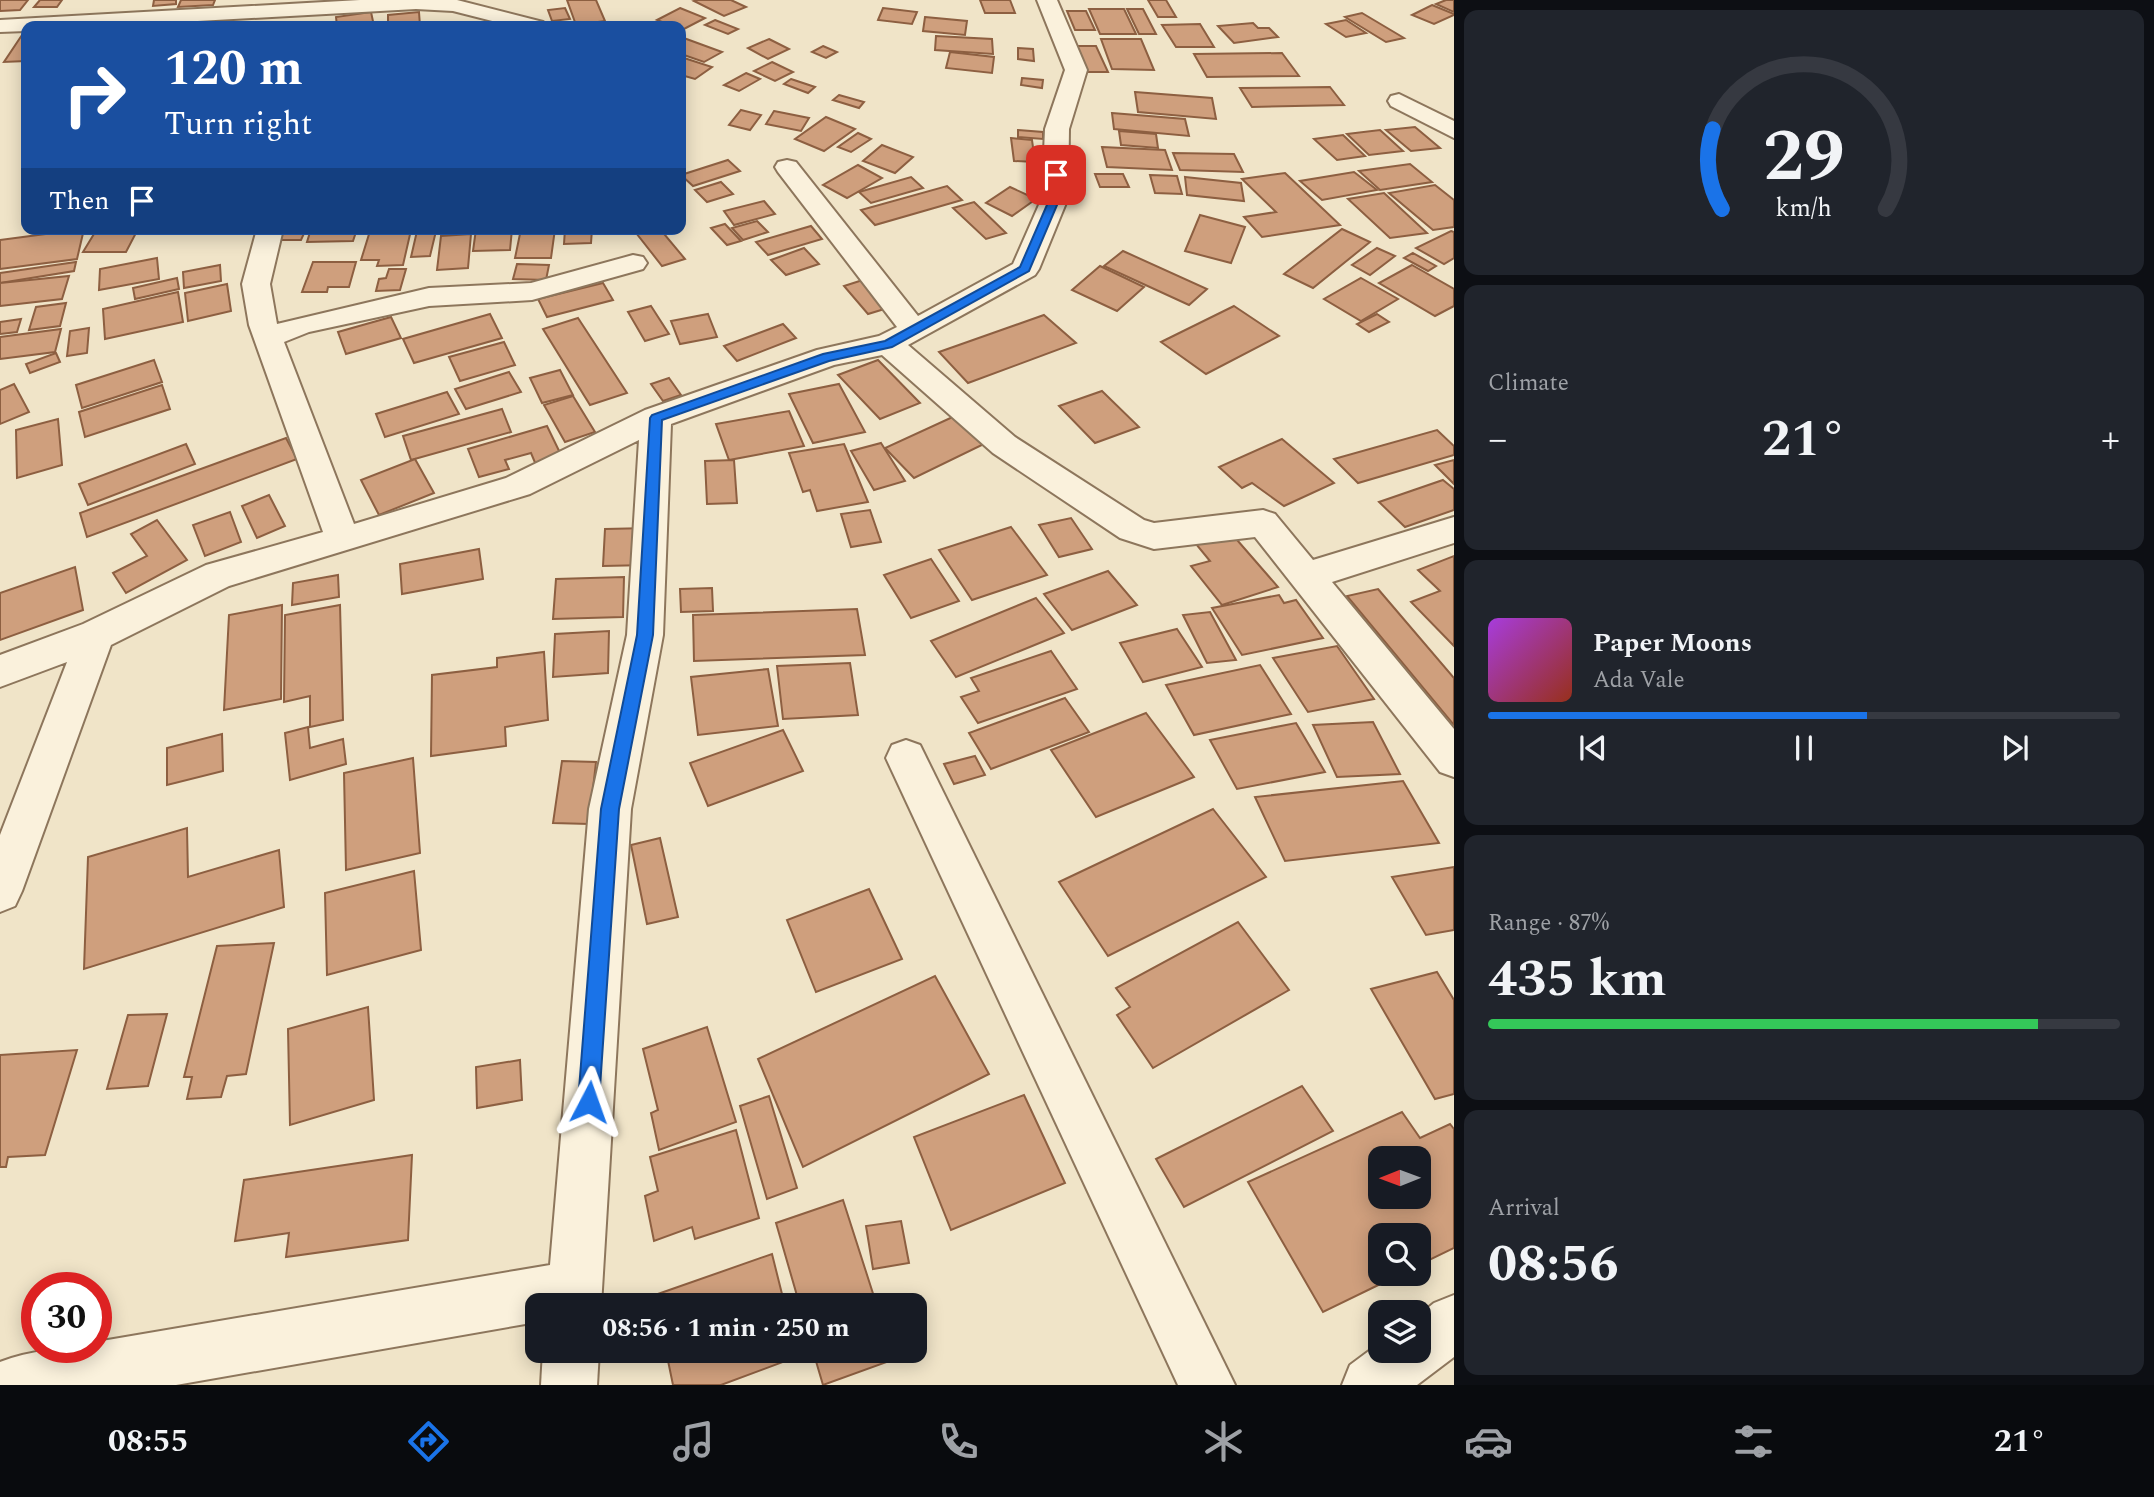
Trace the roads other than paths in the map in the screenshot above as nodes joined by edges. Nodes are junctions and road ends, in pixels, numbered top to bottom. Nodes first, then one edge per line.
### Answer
1 (1047, 0) edge
2 (311, 11) edge
3 (104, 21) edge
4 (516, 21) edge
5 (21, 25) edge
6 (0, 26) edge
7 (1399, 101) dead end
8 (1454, 131) edge
9 (787, 167) dead end
10 (268, 235) edge
11 (633, 262) dead end
12 (268, 337) junction
13 (902, 337) junction
14 (656, 418) junction
15 (1454, 530) edge
16 (343, 540) junction
17 (1304, 577) junction
18 (96, 635) junction
19 (0, 671) edge
20 (906, 758) dead end
21 (1454, 759) edge
22 (0, 891) edge
23 (575, 1293) edge
24 (525, 1305) edge
25 (1454, 1323) edge
26 (1431, 1340) edge
27 (570, 1363) edge
28 (1400, 1363) edge
29 (13, 1385) edge
30 (569, 1385) edge
31 (1207, 1385) edge
32 (1370, 1385) edge

1 - 13 street
2 - 3 street
2 - 4 street
5 - 6 street
7 - 8 street
9 - 13 street
10 - 12 street
11 - 12 street
12 - 16 street
13 - 14 street
13 - 17 street
14 - 16 street
14 - 23 street
15 - 17 street
16 - 18 street
17 - 21 street
18 - 19 street
18 - 22 street
20 - 31 street
24 - 29 street
25 - 26 street
27 - 30 street
28 - 32 street

